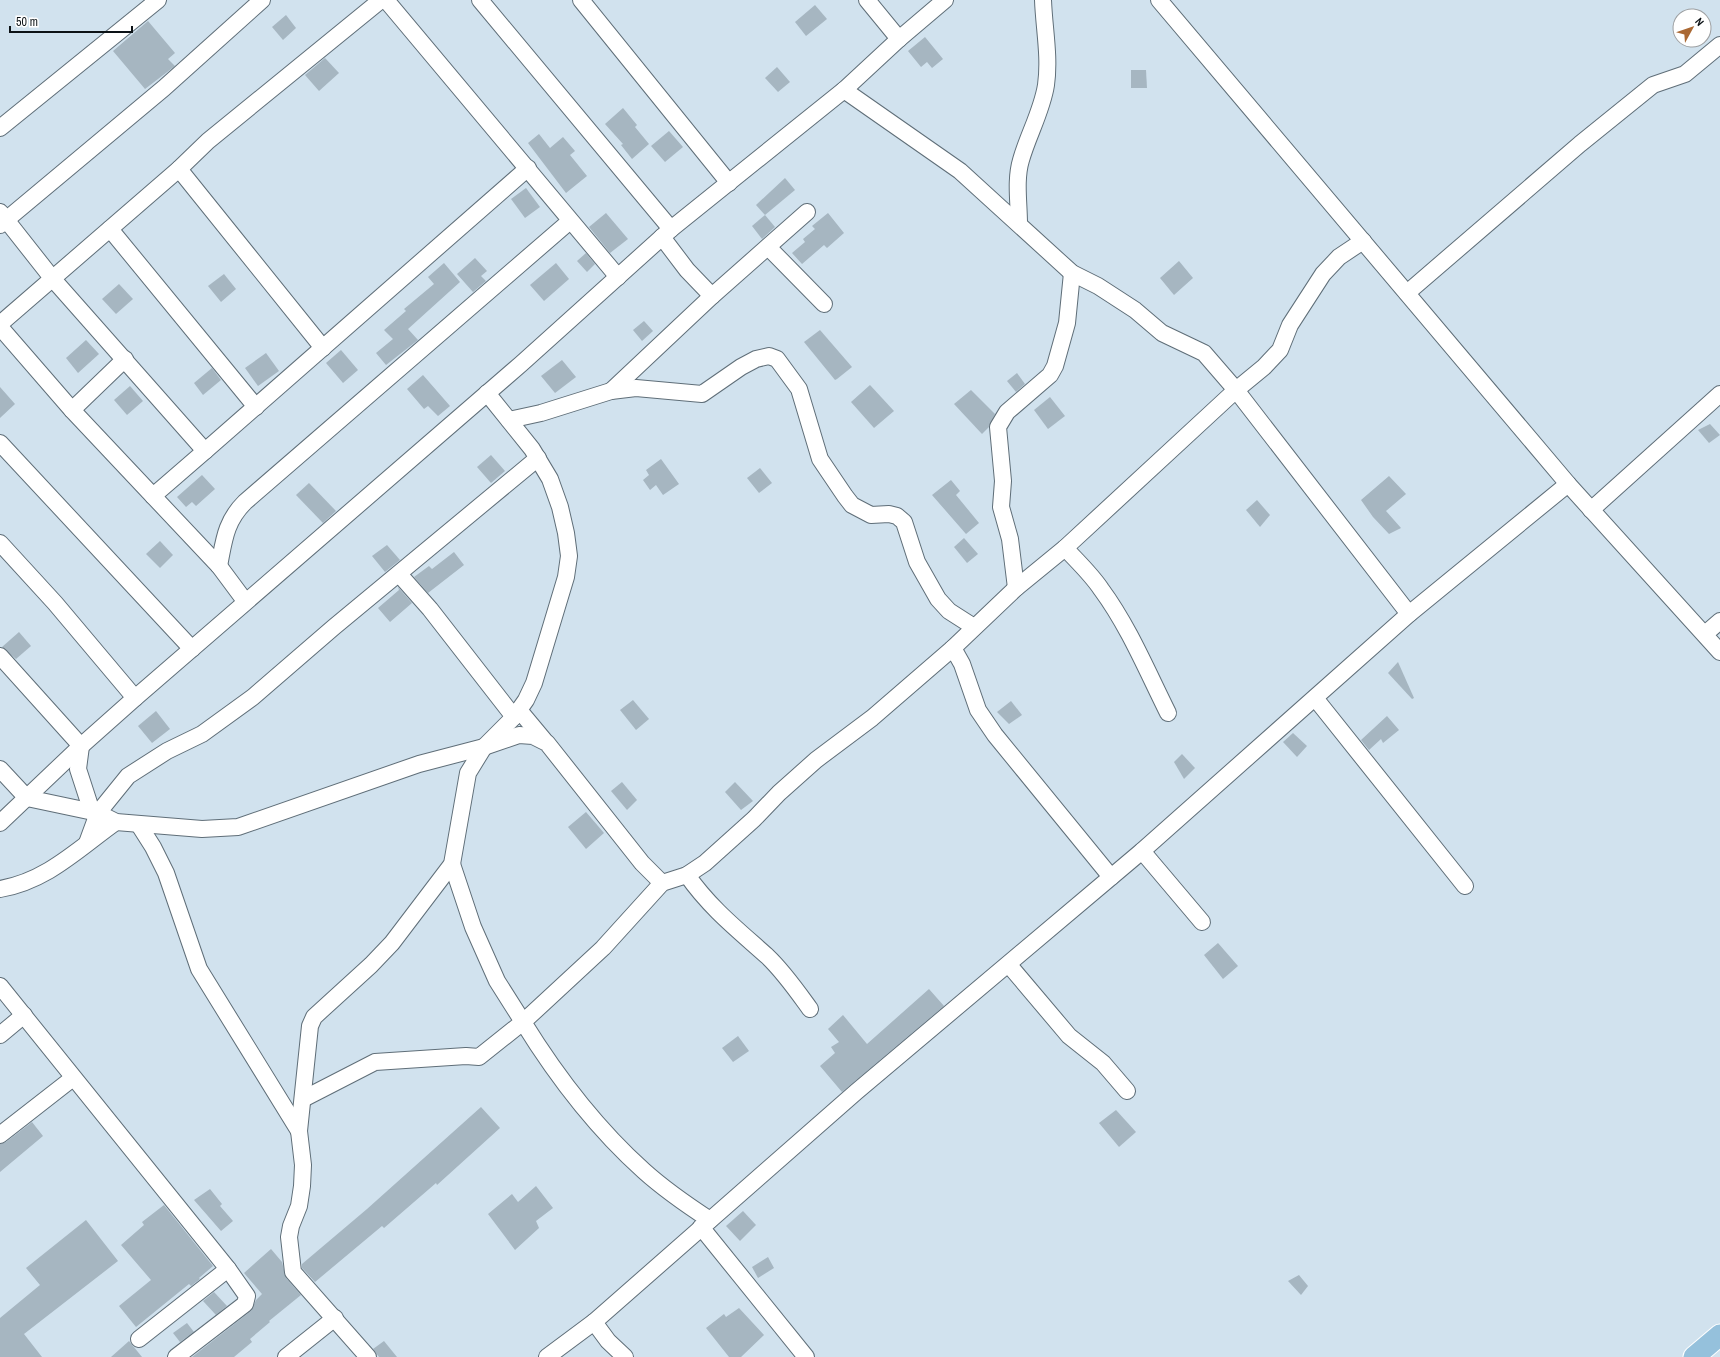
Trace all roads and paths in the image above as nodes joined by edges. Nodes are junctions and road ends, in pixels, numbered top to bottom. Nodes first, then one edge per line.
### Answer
1 (158, 0) edge
2 (262, 0) edge
3 (381, 0) edge
4 (386, 0) edge
5 (480, 0) edge
6 (582, 0) edge
7 (867, 0) edge
8 (945, 0) edge
9 (1043, 0) edge
10 (1160, 0) edge
11 (899, 39) junction
12 (1720, 45) edge
13 (844, 90) junction
14 (0, 128) edge
15 (528, 168) junction
16 (179, 169) junction
17 (728, 183) junction
18 (807, 212) dead end
19 (2, 219) edge
20 (570, 221) junction
21 (1019, 224) junction
22 (110, 229) junction
23 (666, 233) junction
24 (1363, 241) junction
25 (768, 247) junction
26 (1072, 273) junction
27 (618, 277) junction
28 (52, 278) junction
29 (1408, 293) junction
30 (712, 296) junction
31 (824, 304) dead end
32 (0, 324) edge
33 (0, 327) edge
34 (323, 348) junction
35 (125, 359) junction
36 (1236, 390) junction
37 (611, 391) junction
38 (487, 393) junction
39 (1720, 394) edge
40 (256, 407) junction
41 (72, 410) junction
42 (509, 420) junction
43 (0, 443) edge
44 (205, 451) junction
45 (538, 458) junction
46 (1568, 484) junction
47 (153, 496) junction
48 (1591, 510) junction
49 (0, 543) edge
50 (1065, 548) junction
51 (219, 566) junction
52 (399, 574) junction
53 (1016, 588) junction
54 (245, 601) junction
55 (1409, 614) junction
56 (1720, 621) edge
57 (974, 627) junction
58 (1705, 634) junction
59 (953, 648) junction
60 (192, 649) junction
61 (1720, 652) edge
62 (0, 656) edge
63 (135, 698) junction
64 (1315, 698) junction
65 (1168, 713) dead end
66 (516, 714) junction
67 (547, 743) junction
68 (81, 746) junction
69 (484, 747) junction
70 (0, 769) edge
71 (27, 798) junction
72 (95, 813) junction
73 (116, 822) junction
74 (0, 823) edge
75 (139, 825) junction
76 (87, 843) junction
77 (1142, 851) junction
78 (452, 864) junction
79 (687, 875) junction
80 (1111, 877) junction
81 (662, 883) junction
82 (1465, 886) dead end
83 (0, 889) edge
84 (1202, 922) dead end
85 (1009, 965) junction
86 (0, 986) edge
87 (810, 1009) dead end
88 (24, 1015) junction
89 (523, 1022) junction
90 (0, 1035) edge
91 (73, 1078) junction
92 (1127, 1091) dead end
93 (303, 1099) junction
94 (2, 1129) edge
95 (299, 1131) junction
96 (705, 1224) junction
97 (228, 1269) junction
98 (335, 1318) junction
99 (594, 1322) junction
100 (1720, 1335) edge
101 (139, 1339) dead end
102 (176, 1357) edge
103 (286, 1357) edge
104 (368, 1357) edge
105 (548, 1357) edge
106 (625, 1357) edge
107 (806, 1357) edge
108 (1694, 1357) edge

1 - 14 street
2 - 19 street
3 - 16 street
4 - 15 street
5 - 23 street
6 - 17 street
7 - 11 street
8 - 11 street
9 - 21 street
10 - 24 street
11 - 13 street
12 - 29 street
13 - 17 street
13 - 21 street
15 - 20 street
15 - 34 street
16 - 22 street
16 - 34 street
17 - 23 street
18 - 25 street
19 - 28 street
20 - 27 street
20 - 51 street
21 - 26 street
22 - 28 street
22 - 40 street
23 - 27 street
23 - 30 street
24 - 29 street
24 - 36 street
25 - 30 street
25 - 31 street
26 - 36 street
26 - 53 street
27 - 38 street
28 - 32 street
28 - 35 street
29 - 46 street
30 - 37 street
33 - 41 street
34 - 40 street
35 - 41 street
35 - 44 street
36 - 50 street
36 - 55 street
37 - 42 street
37 - 57 street
38 - 42 street
38 - 54 street
39 - 48 street
40 - 44 street
41 - 47 street
42 - 45 street
43 - 60 street
44 - 47 street
45 - 52 street
45 - 66 street
46 - 48 street
46 - 55 street
47 - 51 street
48 - 58 street
49 - 63 street
50 - 53 street
50 - 65 street
51 - 54 street
52 - 66 street
52 - 72 street
53 - 57 street
54 - 60 street
55 - 64 street
56 - 58 street
57 - 59 street
58 - 61 street
59 - 79 street
59 - 80 street
60 - 63 street
62 - 68 street
63 - 68 street
64 - 77 street
64 - 82 street
66 - 67 street
66 - 69 street
67 - 69 street
67 - 81 street
68 - 71 street
68 - 72 street
69 - 75 street
69 - 78 street
70 - 71 street
71 - 72 street
71 - 74 street
72 - 73 street
72 - 76 street
73 - 75 street
73 - 76 street
75 - 95 street
76 - 83 street
77 - 80 street
77 - 84 street
78 - 89 street
78 - 93 street
79 - 81 street
79 - 87 street
80 - 85 street
81 - 89 street
85 - 92 street
85 - 96 street
86 - 88 street
88 - 90 street
88 - 91 street
89 - 93 street
89 - 96 street
91 - 94 street
91 - 97 street
93 - 95 street
95 - 98 street
96 - 99 street
96 - 107 street
97 - 101 street
97 - 102 street
98 - 103 street
98 - 104 street
99 - 105 street
99 - 106 street
100 - 108 main road

